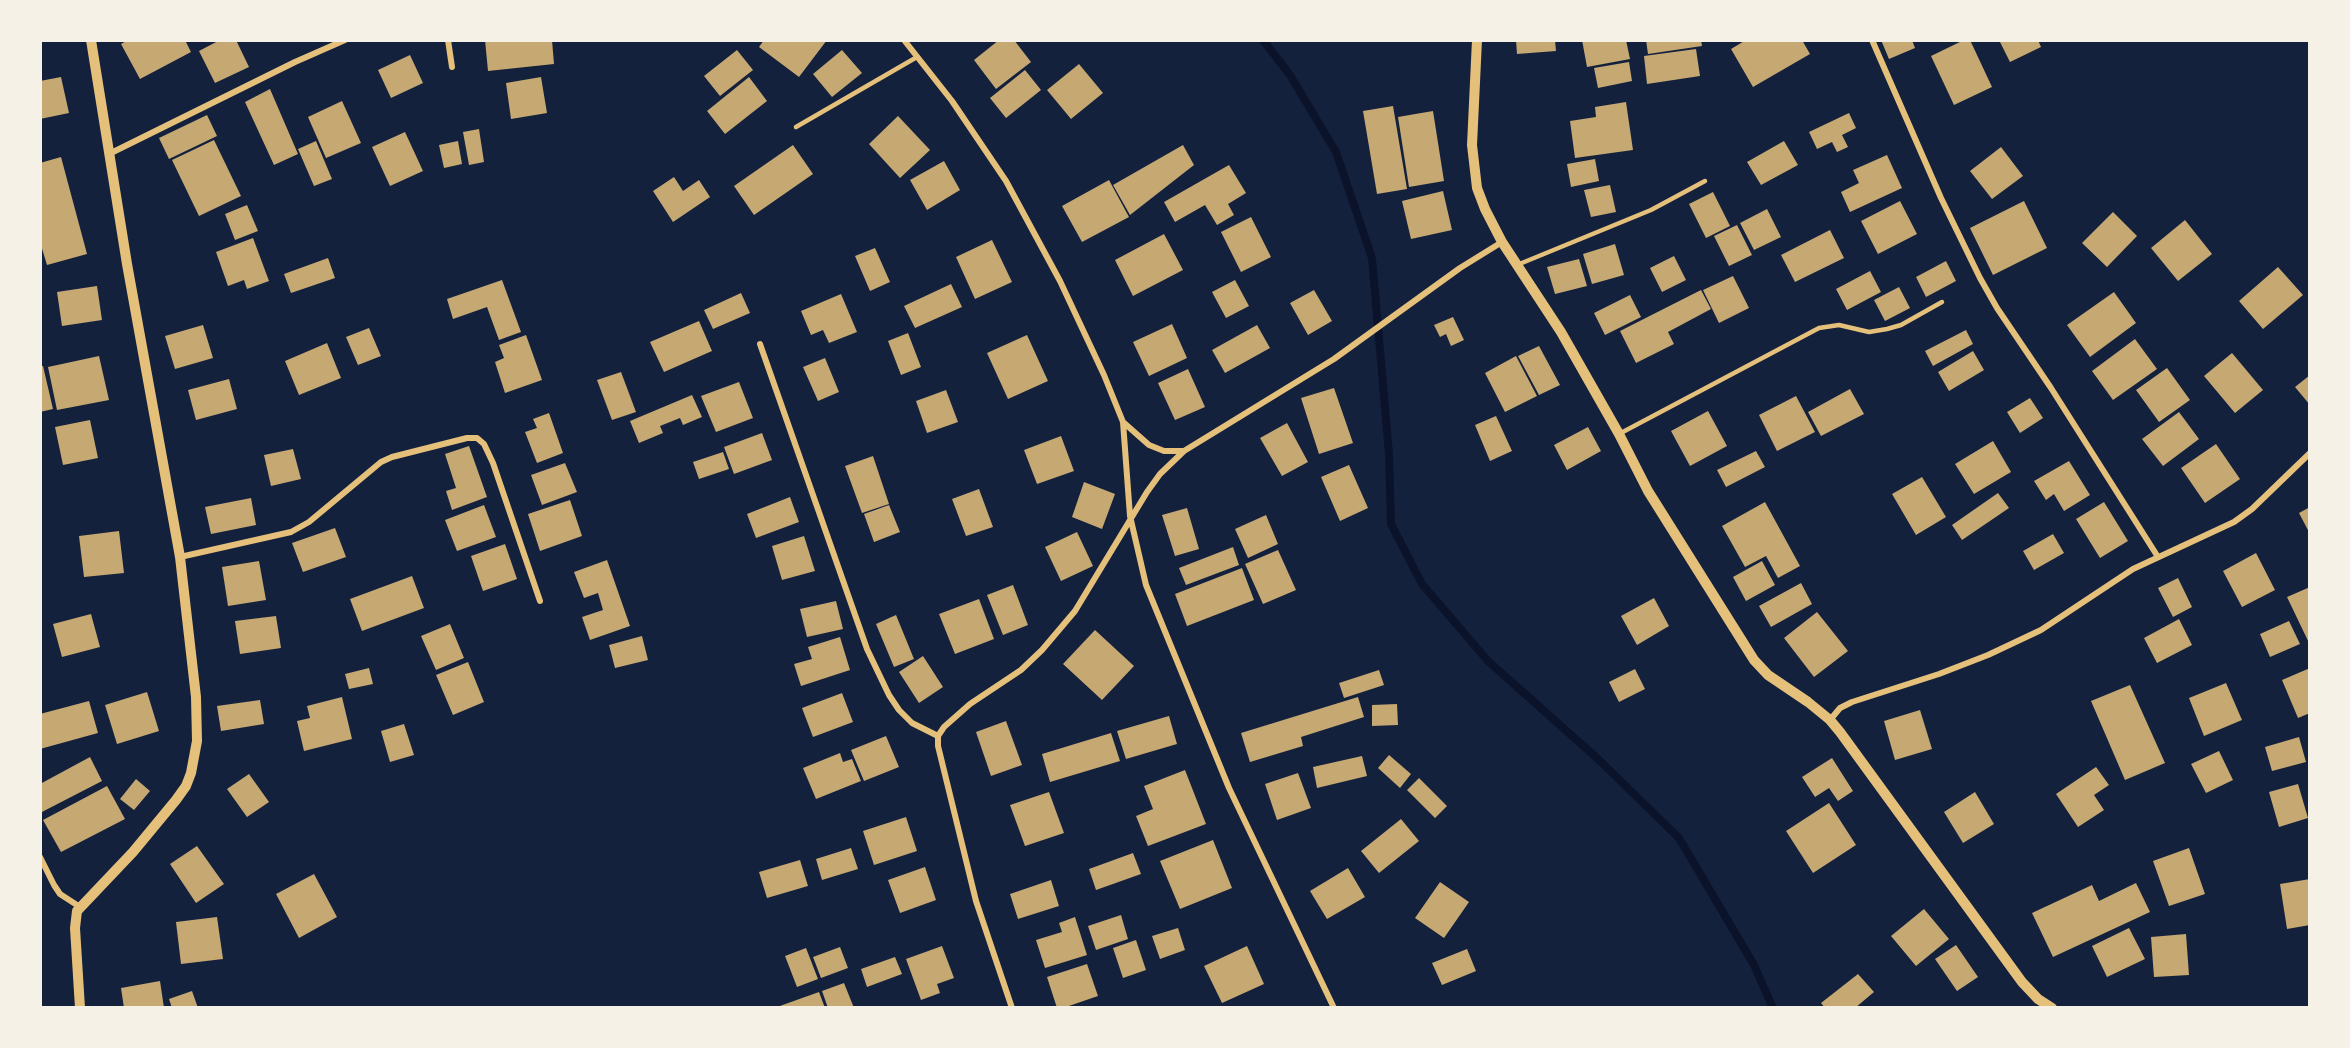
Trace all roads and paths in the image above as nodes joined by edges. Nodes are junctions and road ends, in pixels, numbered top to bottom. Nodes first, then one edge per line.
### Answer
1 (91, 40) edge
2 (345, 40) edge
3 (448, 40) edge
4 (903, 40) edge
5 (1478, 40) edge
6 (1872, 40) edge
7 (917, 57) junction
8 (453, 67) dead end
9 (796, 127) dead end
10 (109, 154) junction
11 (1705, 181) dead end
12 (1502, 242) junction
13 (1517, 265) junction
14 (1942, 303) dead end
15 (760, 344) dead end
16 (1124, 422) junction
17 (1619, 434) junction
18 (1184, 451) junction
19 (2310, 453) edge
20 (1130, 516) junction
21 (180, 557) junction
22 (2157, 557) junction
23 (540, 601) dead end
24 (1830, 720) junction
25 (938, 736) junction
26 (40, 857) edge
27 (80, 907) junction
28 (80, 1008) edge
29 (1012, 1008) edge
30 (1334, 1008) edge
31 (2052, 1008) edge

1 - 10 street
2 - 10 street
3 - 8 street
4 - 7 street
5 - 12 street
6 - 22 street
7 - 9 lane
7 - 16 street
10 - 21 street
11 - 13 lane
12 - 13 street
12 - 18 street
13 - 17 street
14 - 17 lane
15 - 25 street
16 - 18 street
16 - 20 street
17 - 24 street
18 - 20 street
19 - 22 street
20 - 25 street
20 - 30 street
21 - 23 street
21 - 27 street
22 - 24 street
24 - 31 street
25 - 29 street
26 - 27 street
27 - 28 street

